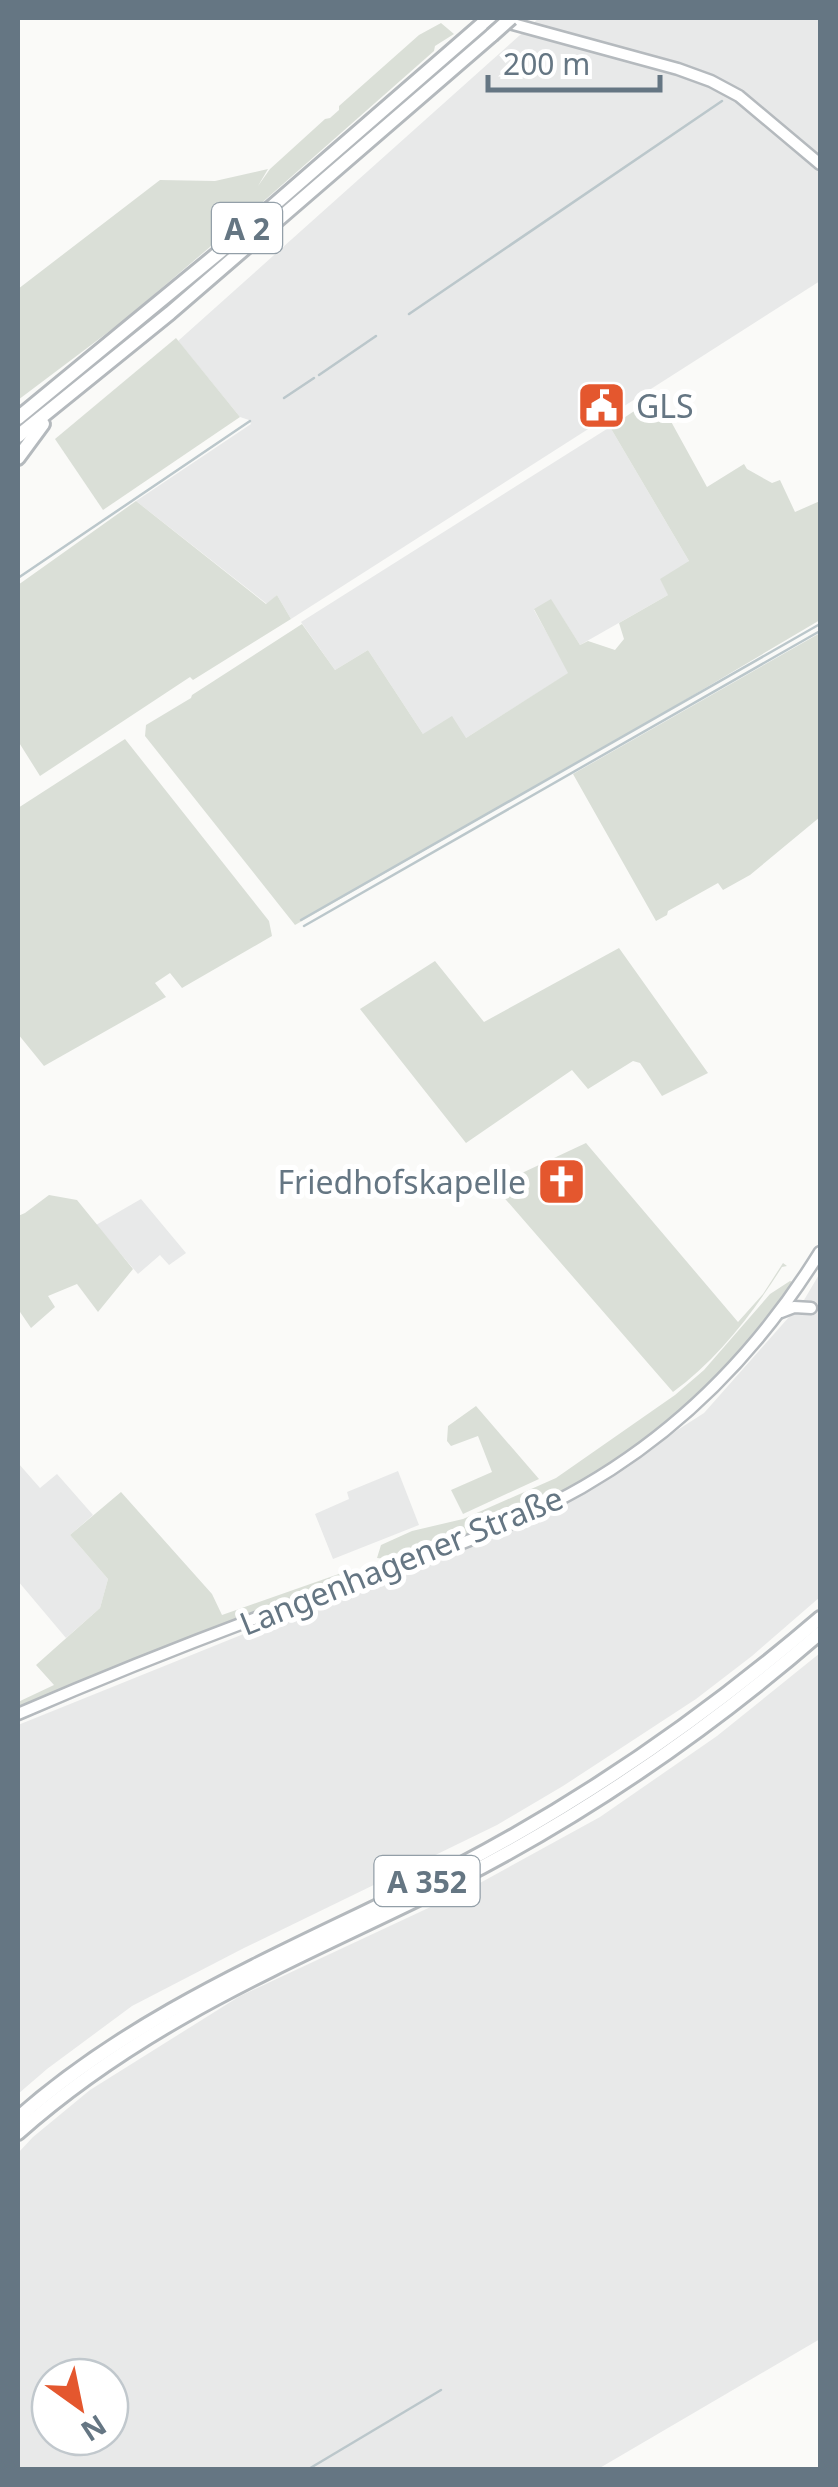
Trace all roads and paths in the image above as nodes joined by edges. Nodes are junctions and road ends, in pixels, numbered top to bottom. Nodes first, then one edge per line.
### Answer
1 (490, 18) edge
2 (508, 19) edge
3 (820, 164) edge
4 (62, 402) junction
5 (18, 418) edge
6 (18, 436) edge
7 (18, 458) edge
8 (820, 1252) edge
9 (811, 1308) dead end
10 (780, 1313) junction
11 (820, 1618) edge
12 (820, 1633) edge
13 (18, 1714) edge
14 (18, 2118) edge
15 (18, 2133) edge

1 - 2 main road
1 - 5 highway, A 2
2 - 3 main road
2 - 4 highway, A 2, bridge
4 - 6 highway, A 2
4 - 7 highway
8 - 10 main road, Langenhagener Straße
9 - 10 main road
10 - 13 main road, Langenhagener Straße
11 - 14 highway, A 352
12 - 15 highway, A 352

